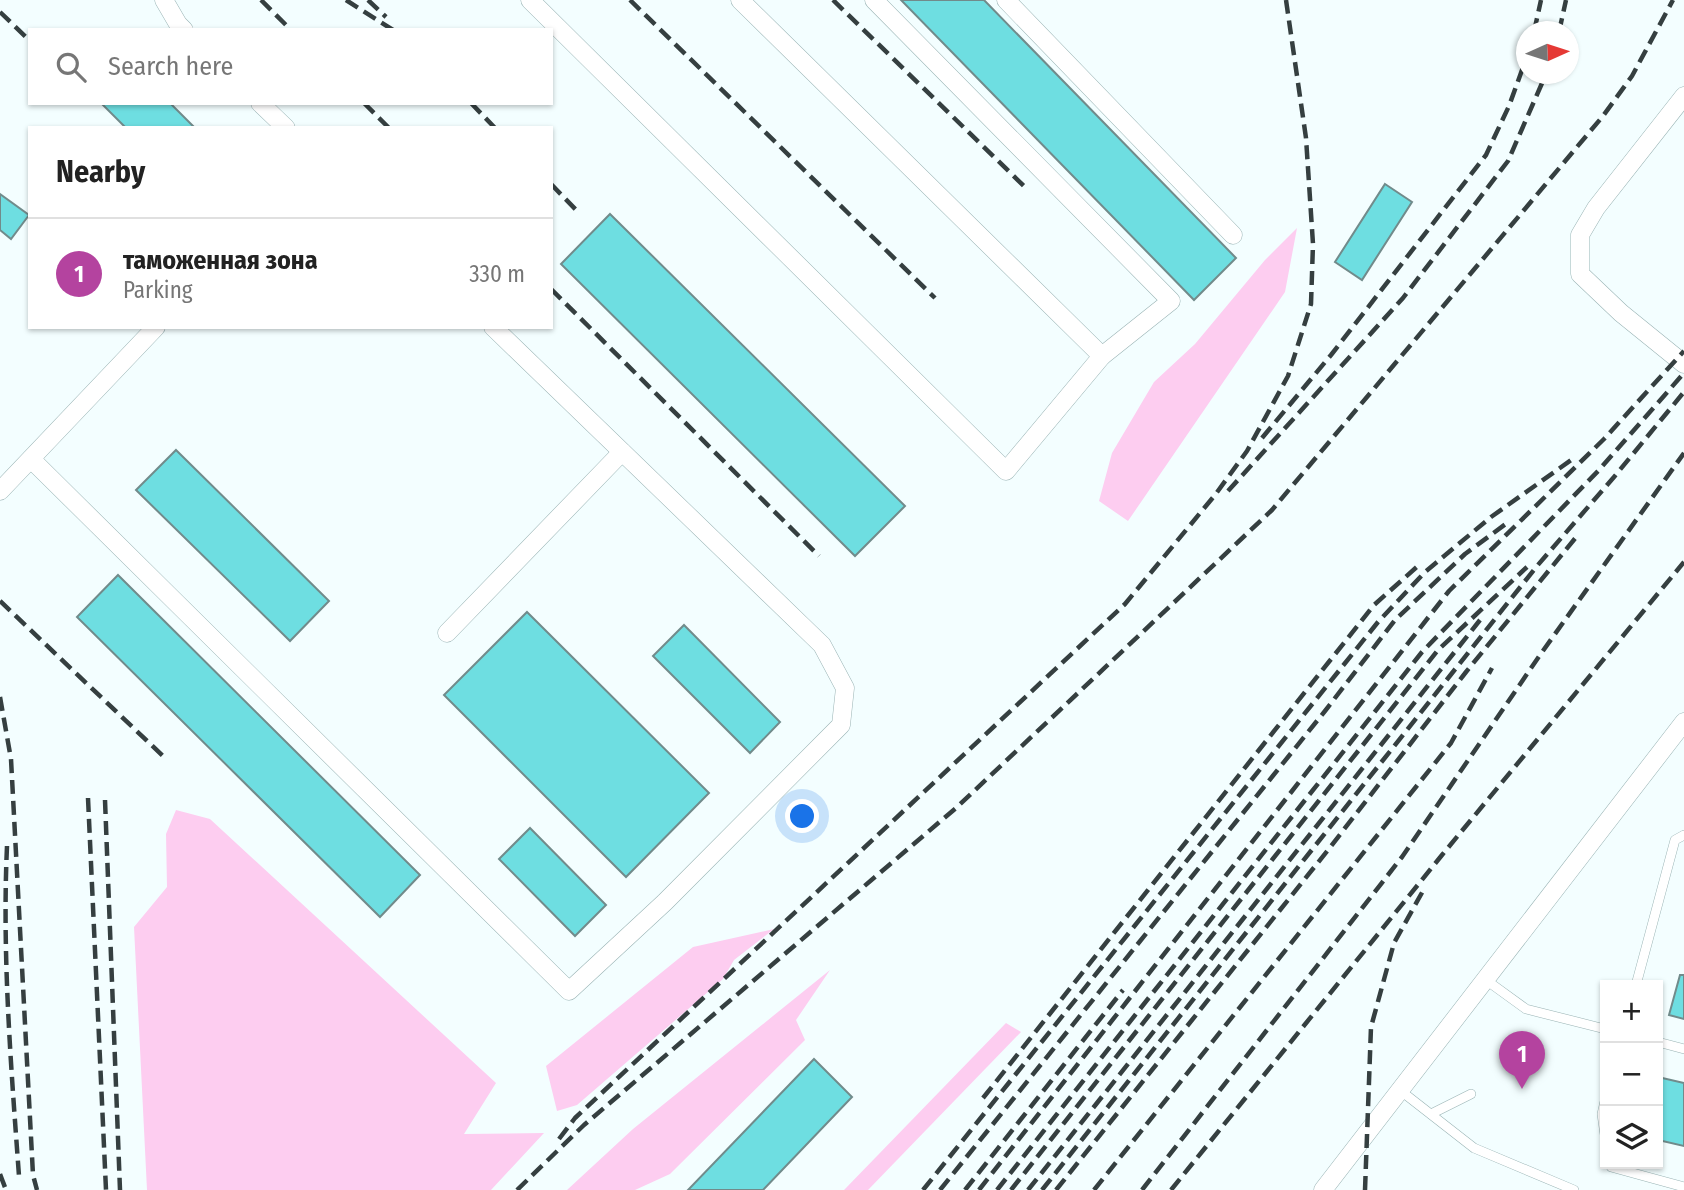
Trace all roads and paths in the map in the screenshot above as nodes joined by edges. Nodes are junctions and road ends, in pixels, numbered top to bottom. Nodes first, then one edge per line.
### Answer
1 (164, 0) edge
2 (530, 0) edge
3 (740, 0) edge
4 (874, 0) edge
5 (1006, 0) edge
6 (182, 28) edge
7 (1684, 96) edge
8 (262, 105) edge
9 (284, 126) edge
10 (1233, 235) dead end
11 (154, 329) edge
12 (495, 329) edge
13 (1102, 356) junction
14 (1684, 364) edge
15 (622, 452) junction
16 (31, 458) junction
17 (0, 491) edge
18 (447, 633) dead end
19 (1684, 722) edge
20 (1684, 835) edge
21 (1486, 980) junction
22 (1637, 980) edge
23 (1600, 1028) edge
24 (1662, 1043) edge
25 (1684, 1049) edge
26 (1401, 1091) junction
27 (1471, 1094) dead end
28 (1431, 1114) junction
29 (1618, 1169) edge
30 (1684, 1187) edge
31 (1323, 1190) edge
32 (1574, 1190) edge

1 - 6 street
2 - 13 street
3 - 13 street
4 - 13 street
5 - 10 street
7 - 14 street
8 - 9 street
11 - 16 street
12 - 15 street
15 - 16 street
15 - 18 street
16 - 17 street
19 - 21 street
20 - 22 lane
21 - 23 lane
21 - 26 street
24 - 25 lane
26 - 28 lane
26 - 31 street
27 - 28 lane
28 - 32 lane
29 - 30 lane

